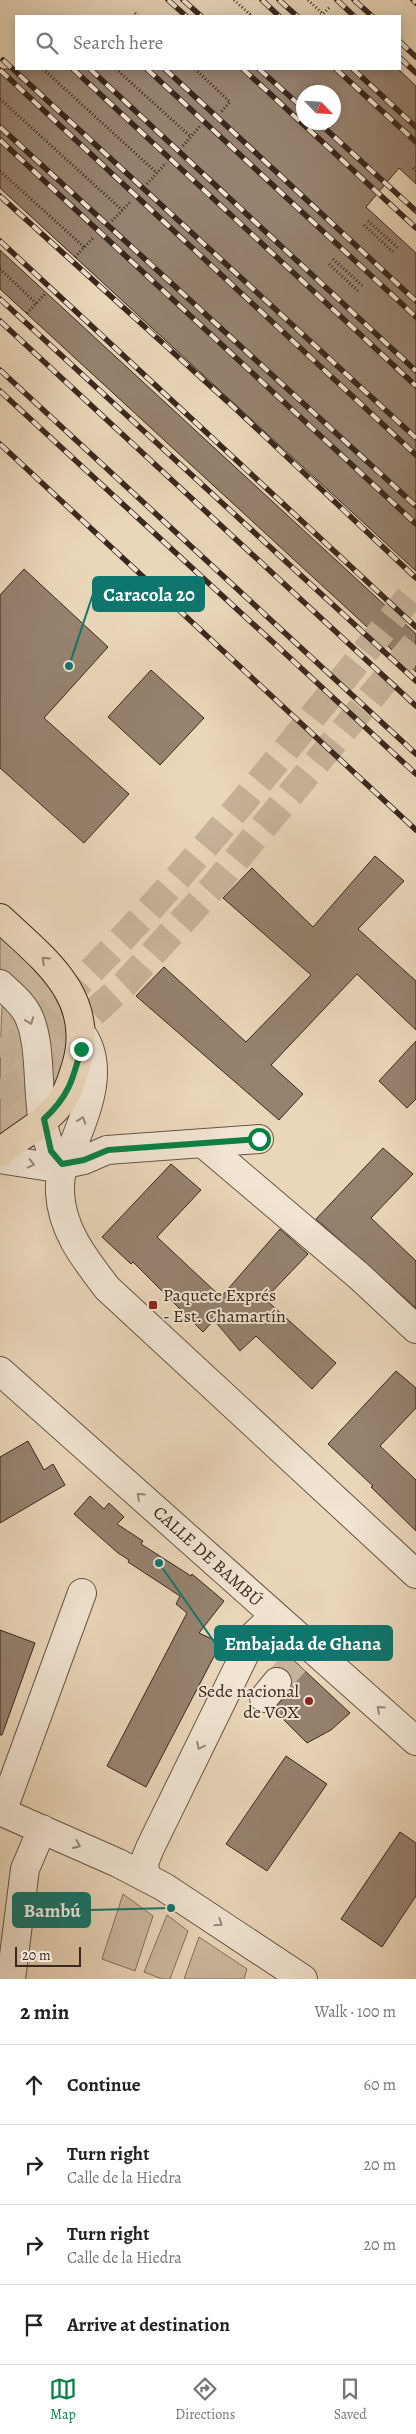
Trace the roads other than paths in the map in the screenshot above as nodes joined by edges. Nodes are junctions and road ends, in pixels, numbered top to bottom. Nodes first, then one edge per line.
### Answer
1 (0, 918) edge
2 (0, 984) edge
3 (81, 1033) junction
4 (44, 1119) junction
5 (259, 1139) dead end
6 (205, 1145) junction
7 (0, 1152) edge
8 (0, 1159) edge
9 (62, 1164) junction
10 (416, 1329) edge
11 (0, 1371) edge
12 (416, 1574) edge
13 (82, 1593) dead end
14 (278, 1620) junction
15 (416, 1741) edge
16 (1, 1812) edge
17 (42, 1829) junction
18 (146, 1877) junction
19 (11, 1979) edge
20 (303, 1979) edge

3 -> 1 main road
2 -> 4 street
3 - 4 main road
9 -> 3 street
4 - 7 main road
4 - 9 street
5 - 6 street
6 - 9 street
6 - 10 street
8 -> 9 street
9 - 12 street
14 -> 11 street, CALLE DE BAMBÚ
13 - 16 street
15 -> 14 street, CALLE DE BAMBÚ
14 -> 18 street
16 - 17 street
17 -> 18 street
17 - 19 street
18 -> 20 street

